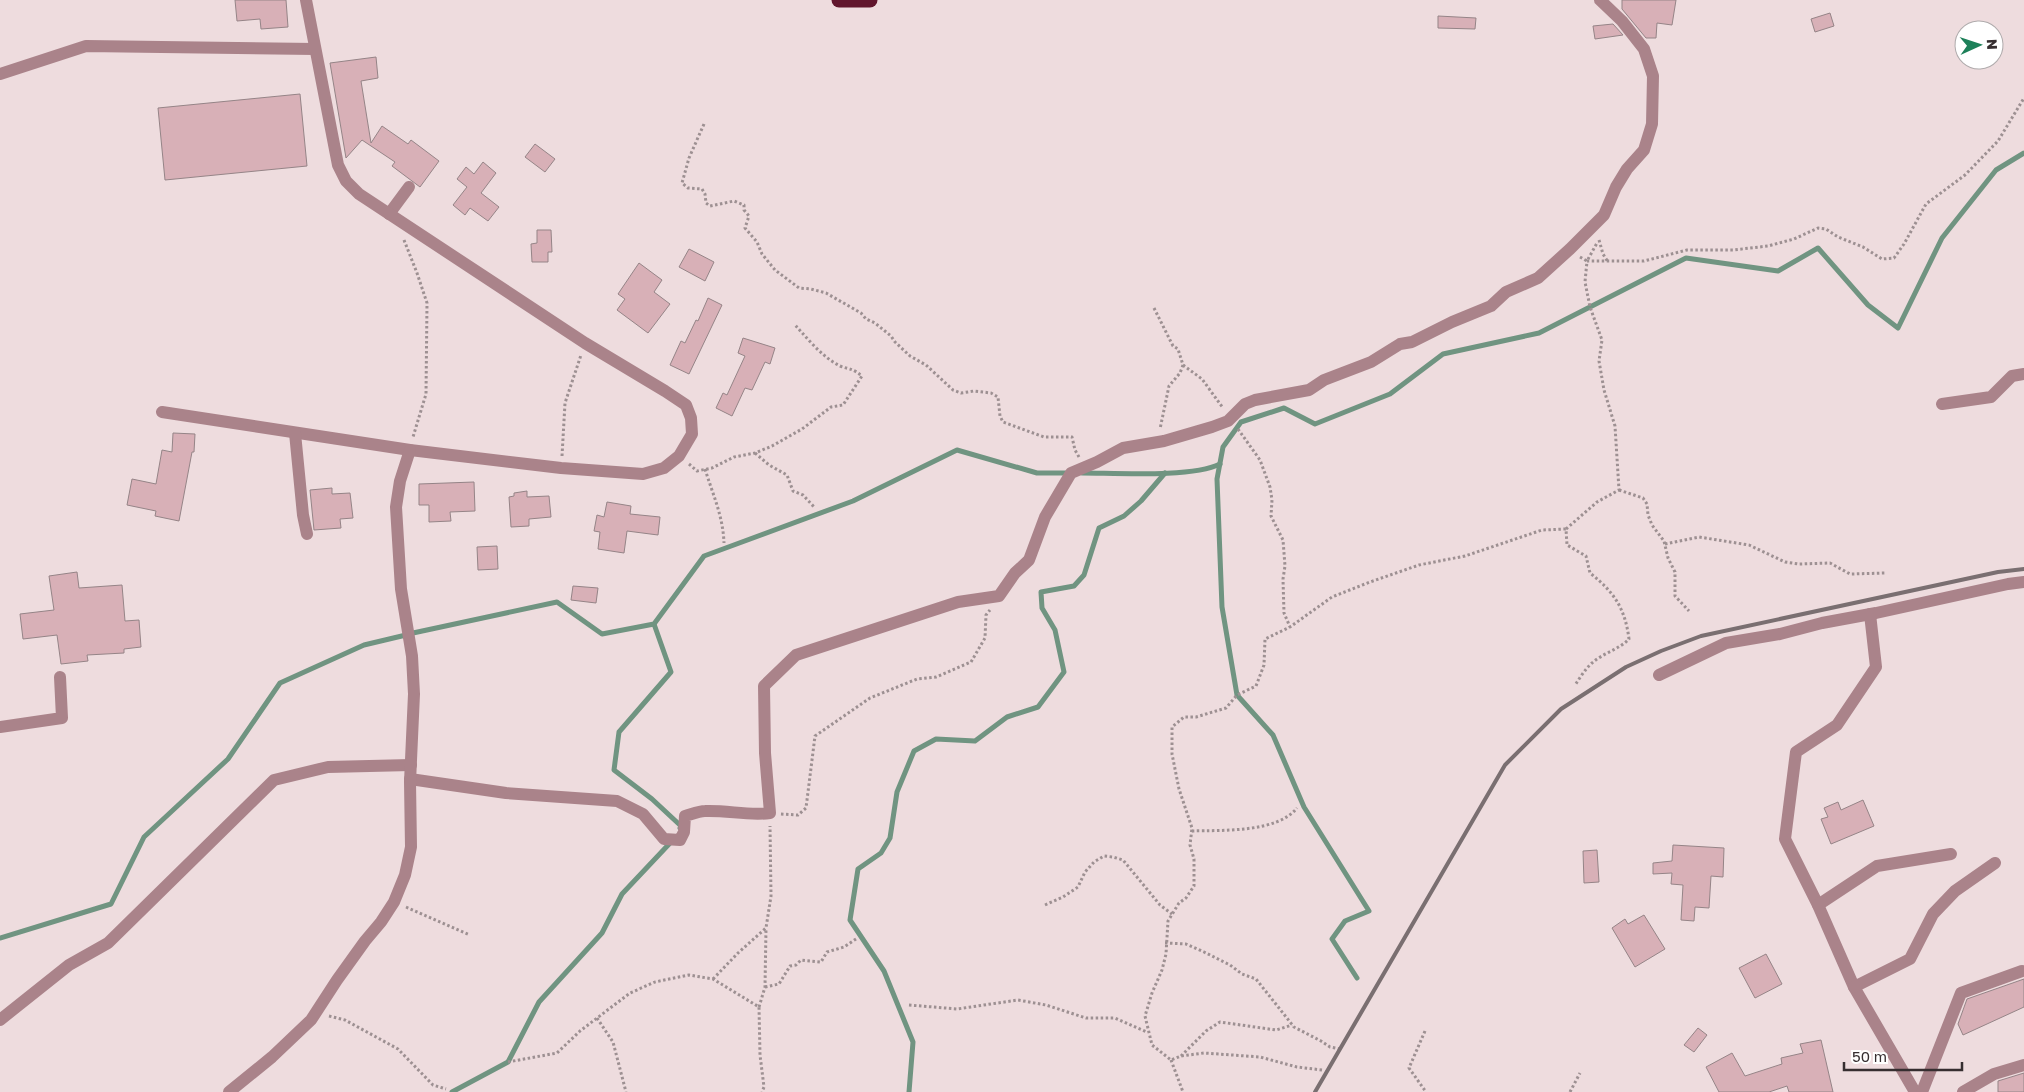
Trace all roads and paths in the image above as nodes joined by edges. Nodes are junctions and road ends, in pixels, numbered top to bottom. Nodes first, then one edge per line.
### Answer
1 (306, 0) edge
2 (838, 0) edge
3 (870, 0) edge
4 (1600, 0) edge
5 (315, 49) junction
6 (0, 74) edge
7 (2024, 98) edge
8 (704, 124) dead end
9 (409, 187) dead end
10 (391, 216) junction
11 (1599, 240) dead end
12 (1608, 262) junction
13 (1154, 308) dead end
14 (795, 325) dead end
15 (585, 343) junction
16 (1184, 365) junction
17 (2024, 374) edge
18 (1942, 404) dead end
19 (162, 412) dead end
20 (1230, 419) junction
21 (295, 433) junction
22 (1157, 442) junction
23 (410, 450) junction
24 (755, 453) junction
25 (679, 456) junction
26 (1087, 467) junction
27 (561, 468) junction
28 (705, 469) junction
29 (1619, 490) junction
30 (815, 508) dead end
31 (1566, 529) junction
32 (307, 534) dead end
33 (724, 543) dead end
34 (1664, 544) junction
35 (1886, 573) dead end
36 (2024, 582) edge
37 (1000, 596) junction
38 (1689, 611) dead end
39 (1870, 614) junction
40 (1290, 627) junction
41 (1659, 675) dead end
42 (60, 677) dead end
43 (1575, 685) dead end
44 (0, 727) edge
45 (411, 765) junction
46 (410, 779) junction
47 (1297, 808) dead end
48 (770, 813) junction
49 (1192, 830) junction
50 (1952, 854) dead end
51 (1995, 864) dead end
52 (394, 902) junction
53 (1045, 905) dead end
54 (1818, 906) junction
55 (1172, 914) junction
56 (766, 928) junction
57 (470, 935) dead end
58 (856, 939) dead end
59 (1165, 943) junction
60 (2022, 971) dead end
61 (713, 979) junction
62 (765, 987) junction
63 (1854, 987) junction
64 (909, 1005) dead end
65 (759, 1007) junction
66 (597, 1018) junction
67 (0, 1020) edge
68 (311, 1020) junction
69 (1292, 1025) junction
70 (1425, 1031) dead end
71 (1148, 1032) junction
72 (1340, 1049) dead end
73 (1181, 1056) junction
74 (1171, 1060) junction
75 (508, 1062) dead end
76 (2024, 1066) edge
77 (1322, 1070) dead end
78 (1580, 1073) dead end
79 (446, 1089) dead end
80 (228, 1092) edge
81 (626, 1092) edge
82 (762, 1092) edge
83 (1183, 1092) edge
84 (1426, 1092) edge
85 (1570, 1092) edge
86 (1915, 1092) edge
87 (1922, 1092) edge
88 (1963, 1092) edge

1 - 5 street
2 - 3 highway
4 - 20 street
5 - 6 street
5 - 10 street
7 - 12 path
8 - 26 path
9 - 10 street
10 - 15 street
10 - 23 path
11 - 12 path
12 - 29 path
13 - 16 path
14 - 24 path
15 - 25 street
15 - 27 path
16 - 20 path
16 - 22 path
17 - 18 street
19 - 21 street
20 - 22 street
20 - 40 path
21 - 23 street
21 - 32 street
22 - 26 street
23 - 27 street
23 - 45 street
24 - 28 path
24 - 30 path
25 - 27 street
25 - 28 path
26 - 37 street
28 - 33 path
29 - 31 path
29 - 34 path
31 - 40 path
31 - 43 path
34 - 35 path
34 - 38 path
36 - 39 street
37 - 48 path
37 - 48 street
39 - 41 street
39 - 54 street
40 - 49 path
42 - 44 street
45 - 46 street
45 - 67 street
46 - 48 street
46 - 52 street
47 - 49 path
48 - 56 path
49 - 55 path
50 - 54 street
51 - 63 street
52 - 57 path
52 - 68 street
53 - 55 path
54 - 63 street
55 - 59 path
56 - 61 path
56 - 62 path
58 - 62 path
59 - 69 path
59 - 71 path
60 - 87 street
61 - 65 path
61 - 66 path
62 - 65 path
63 - 86 street
64 - 71 path
65 - 82 path
66 - 75 path
66 - 81 path
68 - 79 path
68 - 80 street
69 - 72 path
69 - 73 path
70 - 84 path
71 - 74 path
73 - 74 path
73 - 77 path
74 - 83 path
76 - 88 street
78 - 85 path

